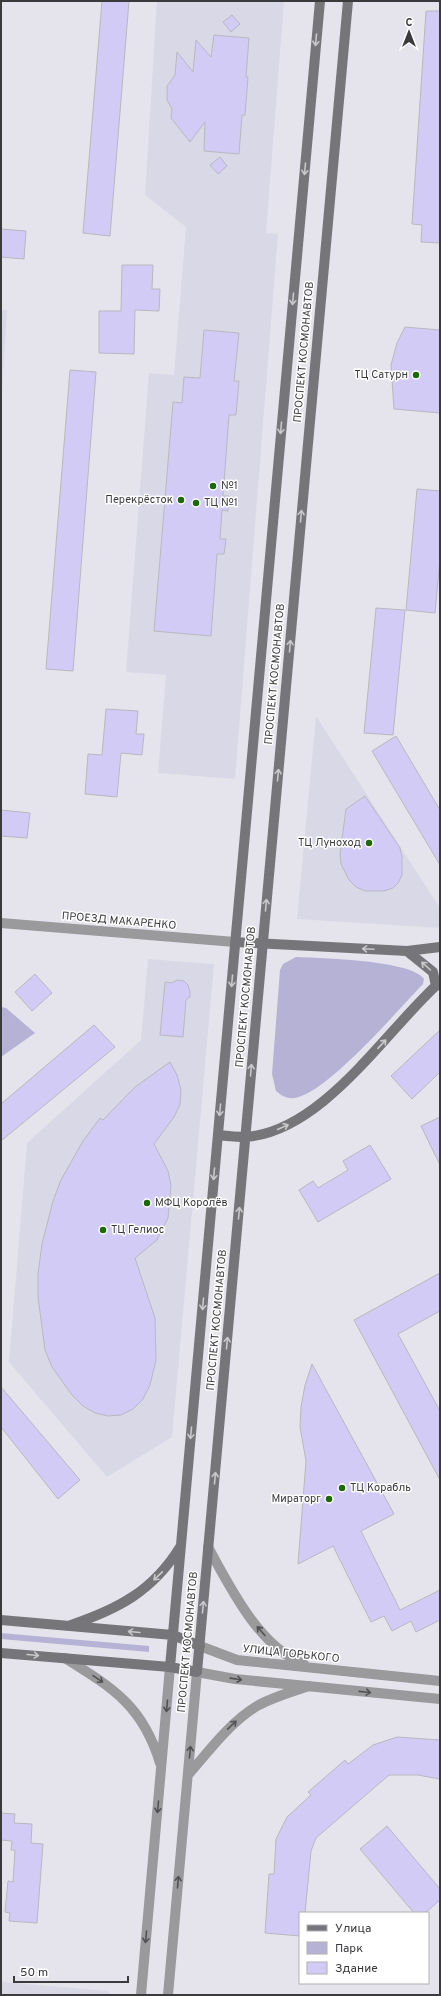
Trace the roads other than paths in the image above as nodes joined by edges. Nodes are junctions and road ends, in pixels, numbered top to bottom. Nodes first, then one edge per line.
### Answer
1 (320, 1) edge
2 (348, 1) edge
3 (1, 923) edge
4 (235, 942) junction
5 (263, 944) junction
6 (440, 948) edge
7 (407, 951) junction
8 (438, 984) edge
9 (218, 1135) junction
10 (245, 1137) junction
11 (181, 1545) junction
12 (208, 1547) junction
13 (1, 1620) edge
14 (67, 1626) junction
15 (173, 1635) junction
16 (200, 1646) junction
17 (1, 1652) edge
18 (65, 1658) junction
19 (170, 1668) junction
20 (316, 1668) junction
21 (197, 1672) junction
22 (440, 1680) edge
23 (308, 1686) junction
24 (440, 1700) edge
25 (161, 1768) junction
26 (188, 1775) junction
27 (141, 1995) edge
28 (168, 1995) edge

1 -> 4 main road, ПРОСПЕКТ КОСМОНАВТОВ
5 -> 2 main road, ПРОСПЕКТ КОСМОНАВТОВ
3 - 4 street, ПРОЕЗД МАКАРЕНКО
4 - 5 main road
4 -> 9 main road, ПРОСПЕКТ КОСМОНАВТОВ
7 -> 5 main road
10 -> 5 main road, ПРОСПЕКТ КОСМОНАВТОВ
6 - 7 main road
8 -> 7 main road
10 -> 8 main road
9 - 10 main road
9 -> 11 main road, ПРОСПЕКТ КОСМОНАВТОВ
12 -> 10 main road, ПРОСПЕКТ КОСМОНАВТОВ
11 -> 14 main road
11 - 15 main road, ПРОСПЕКТ КОСМОНАВТОВ
16 -> 12 main road, ПРОСПЕКТ КОСМОНАВТОВ
20 -> 12 street
13 - 14 main road, УЛИЦА ГОРЬКОГО
15 -> 14 main road, УЛИЦА ГОРЬКОГО
15 - 16 main road, УЛИЦА ГОРЬКОГО
15 - 19 main road, ПРОСПЕКТ КОСМОНАВТОВ
16 - 20 street, УЛИЦА ГОРЬКОГО
16 - 21 main road, ПРОСПЕКТ КОСМОНАВТОВ
17 -> 18 main road
18 - 19 main road
18 -> 25 street
19 - 21 main road
19 -> 25 street, ПРОСПЕКТ КОСМОНАВТОВ
20 - 22 street, УЛИЦА ГОРЬКОГО
21 -> 23 street
26 -> 21 street, ПРОСПЕКТ КОСМОНАВТОВ
23 -> 24 street
26 -> 23 street
25 -> 27 street, ПРОСПЕКТ КОСМОНАВТОВ
28 -> 26 street, ПРОСПЕКТ КОСМОНАВТОВ

